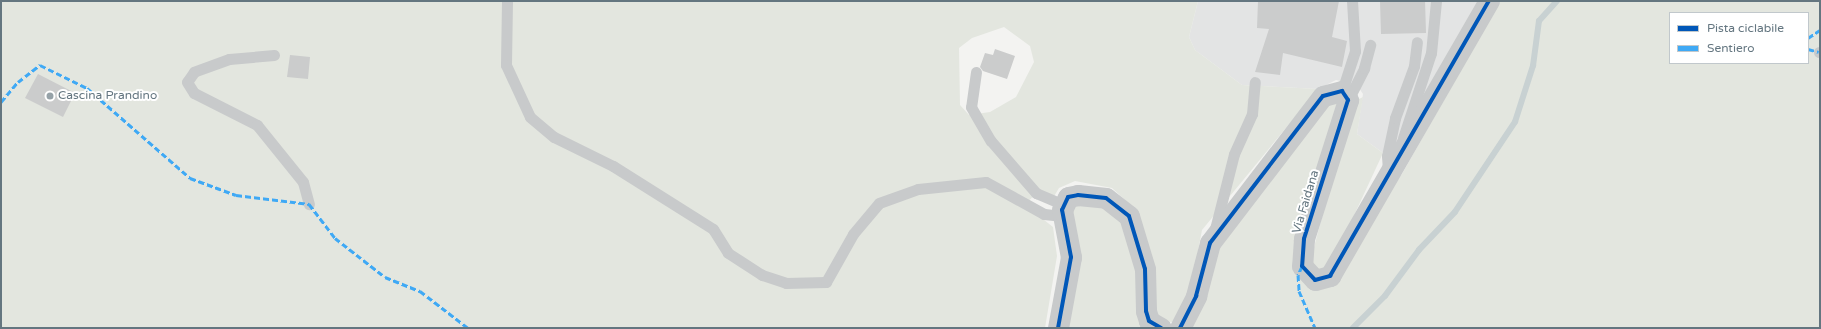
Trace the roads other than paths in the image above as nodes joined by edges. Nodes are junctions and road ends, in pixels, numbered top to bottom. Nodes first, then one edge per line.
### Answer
1 (507, 1) edge
2 (1352, 1) edge
3 (1436, 1) edge
4 (1489, 1) edge
5 (1417, 42) dead end
6 (1370, 45) dead end
7 (274, 55) dead end
8 (976, 72) dead end
9 (1255, 82) dead end
10 (1345, 95) junction
11 (1403, 153) junction
12 (1389, 177) junction
13 (309, 204) dead end
14 (1063, 210) junction
15 (1215, 237) junction
16 (1058, 328) edge
17 (1161, 328) edge
18 (1180, 328) edge

1 - 14 lane
2 - 10 lane
3 - 11 lane
4 - 11 street, Via Faidana
5 - 12 lane
6 - 10 lane
7 - 13 lane
8 - 14 lane
9 - 15 lane
10 - 12 street, Via Faidana
10 - 15 street
11 - 12 street, Via Faidana
14 - 16 street
14 - 17 street
15 - 18 street

